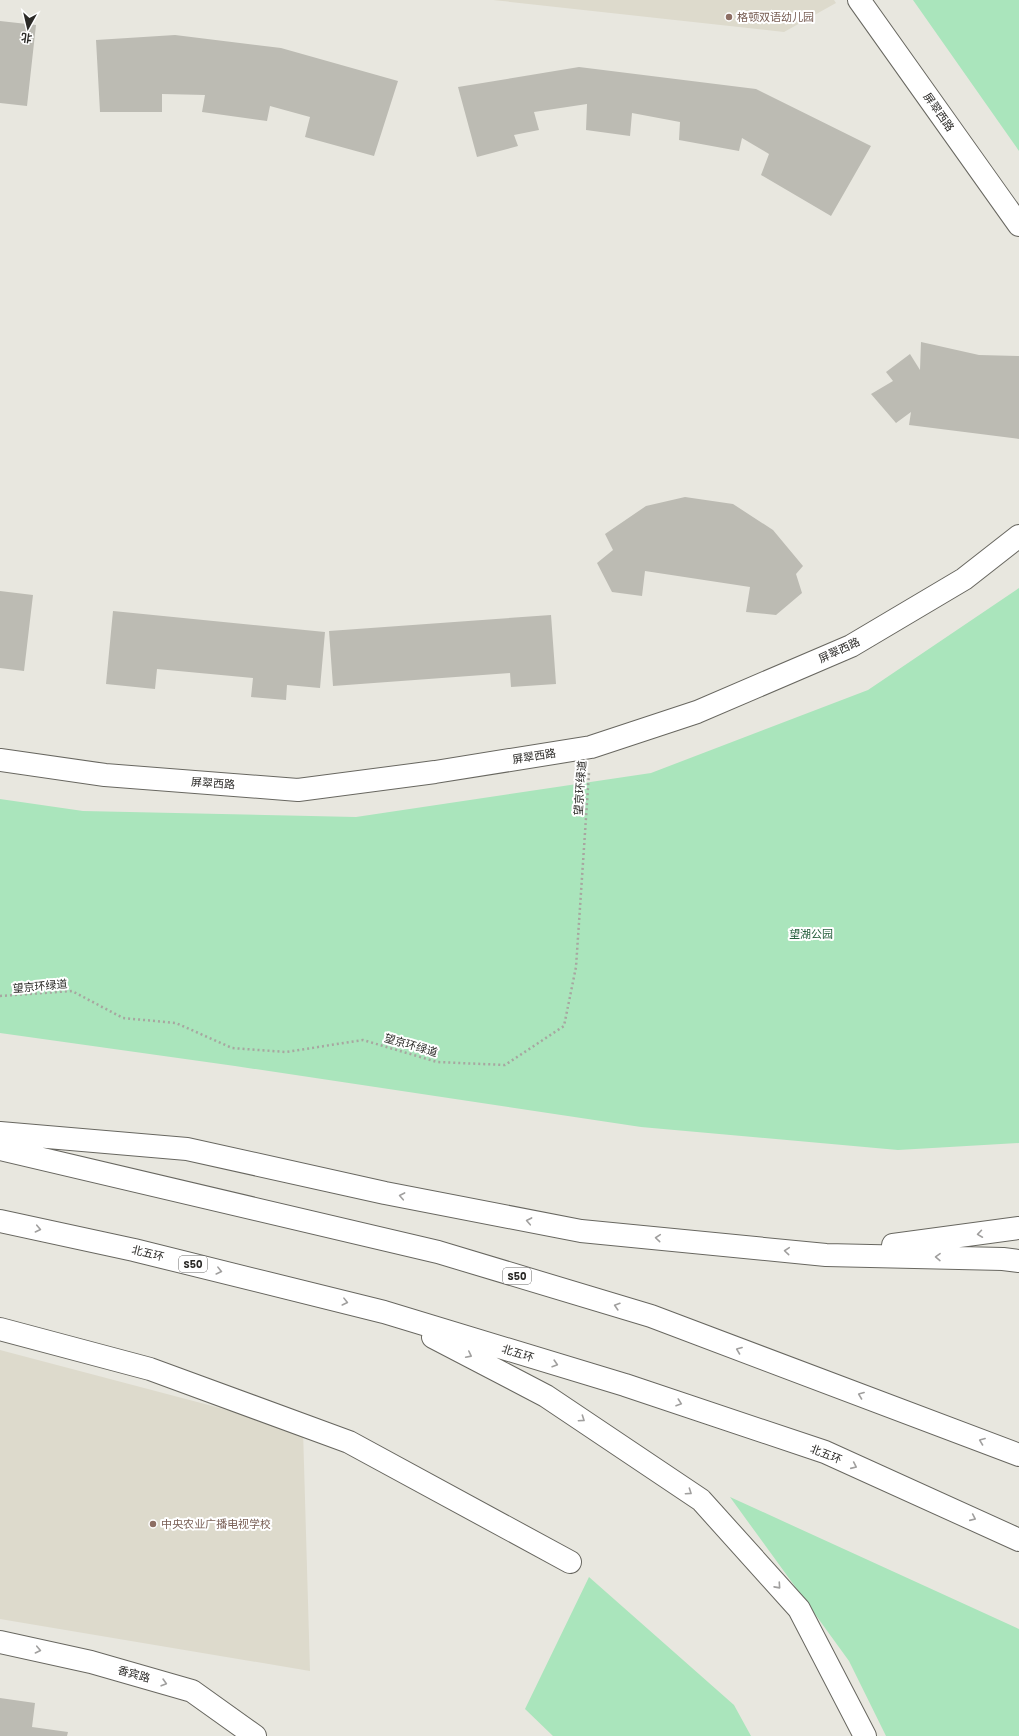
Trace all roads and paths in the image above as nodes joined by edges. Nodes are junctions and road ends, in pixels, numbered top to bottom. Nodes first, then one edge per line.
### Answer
1 (859, 0) edge
2 (1019, 225) edge
3 (1019, 536) edge
4 (591, 747) junction
5 (0, 760) edge
6 (0, 996) edge
7 (0, 1133) edge
8 (0, 1150) edge
9 (0, 1221) edge
10 (1019, 1228) edge
11 (826, 1254) junction
12 (1019, 1261) edge
13 (384, 1312) junction
14 (0, 1329) edge
15 (1019, 1455) edge
16 (1019, 1540) edge
17 (570, 1562) dead end
18 (0, 1642) edge
19 (255, 1736) edge
20 (865, 1736) edge

1 - 2 main road, 屏翠西路
3 - 4 main road, 屏翠西路
4 - 5 main road, 屏翠西路
4 - 6 path, 望京环绿道
11 -> 7 main road
15 -> 8 main road, S50
9 -> 13 main road, 北五环 / S50
10 -> 11 main road
12 -> 11 main road
13 -> 16 main road, 北五环 / S50
13 -> 20 main road
14 - 17 main road
18 -> 19 main road, 香宾路

